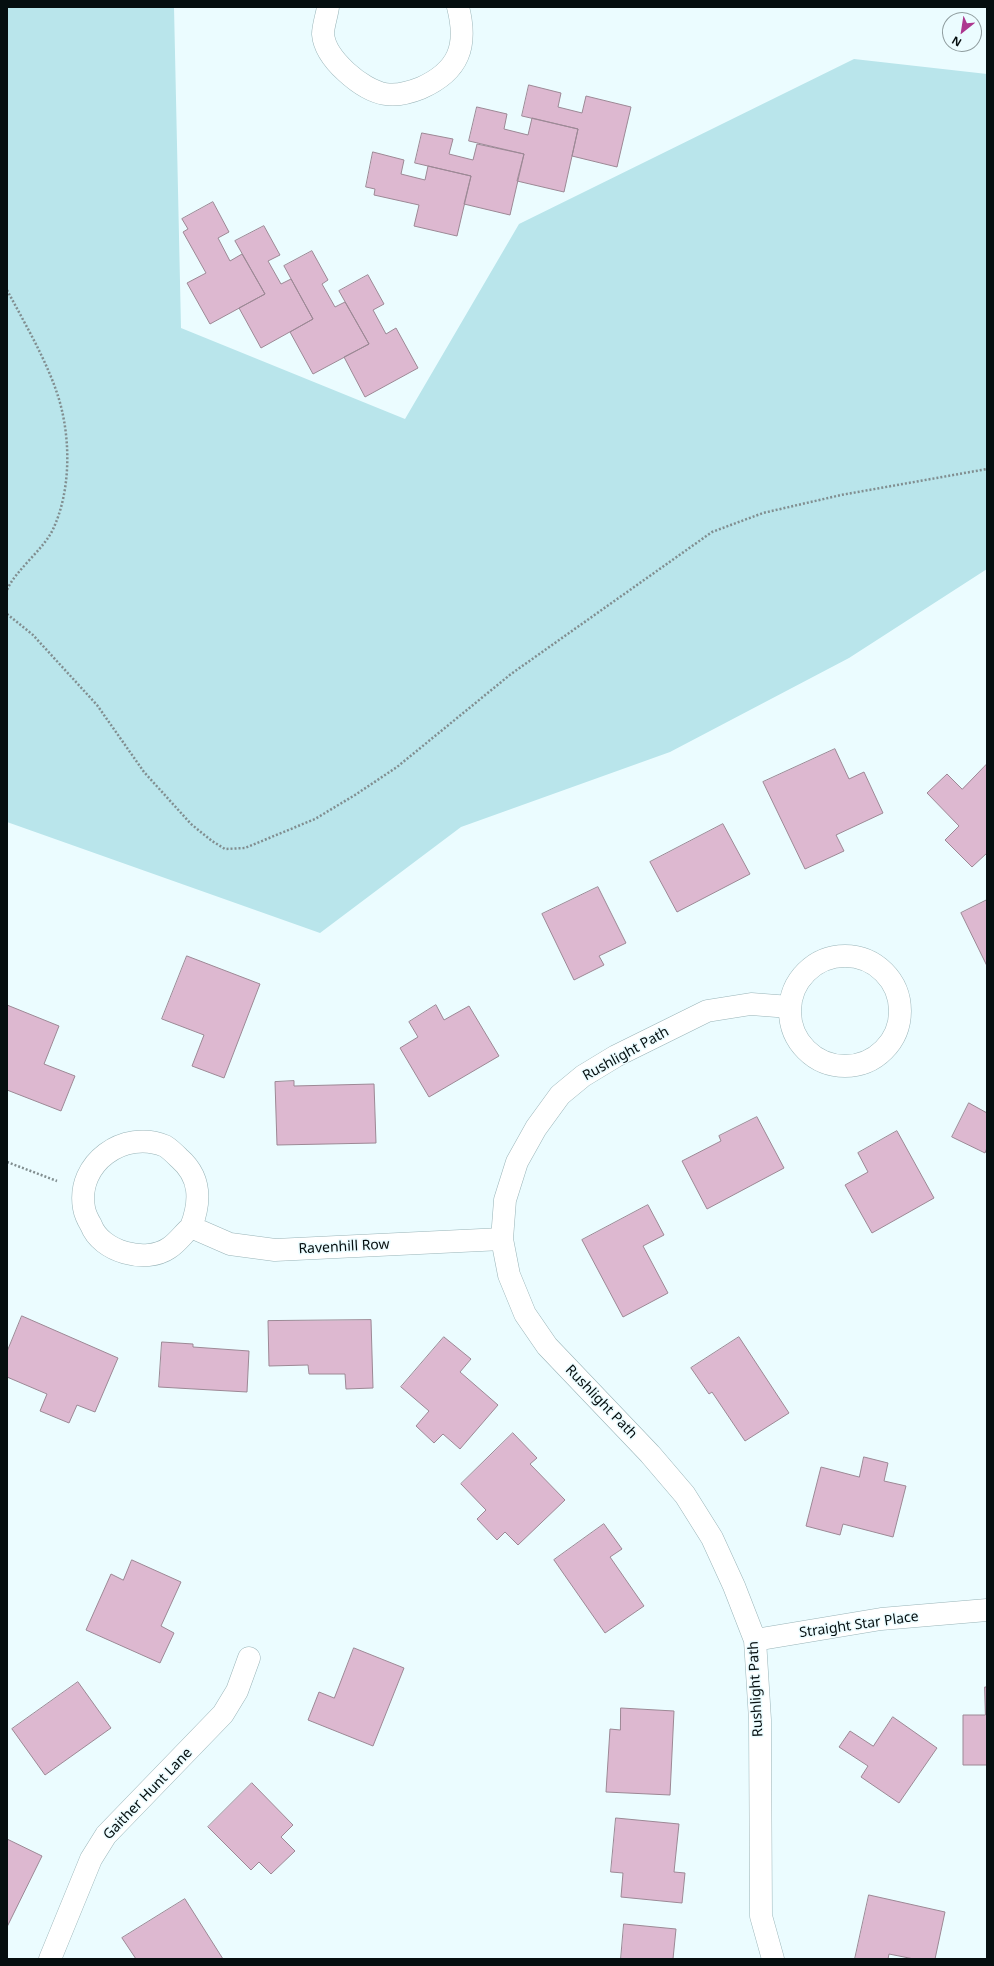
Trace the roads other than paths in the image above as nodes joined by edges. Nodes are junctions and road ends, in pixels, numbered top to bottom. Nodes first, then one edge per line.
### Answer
1 (328, 7) edge
2 (458, 7) edge
3 (790, 1007) junction
4 (191, 1227) junction
5 (502, 1239) junction
6 (987, 1610) edge
7 (755, 1640) junction
8 (249, 1658) dead end
9 (50, 1959) edge
10 (773, 1959) edge

1 - 2 street
3 - 3 street
3 - 5 street, Rushlight Path
4 - 4 street
4 - 5 street, Ravenhill Row
5 - 7 street, Rushlight Path
6 - 7 street, Straight Star Place
7 - 10 street, Rushlight Path
8 - 9 street, Gaither Hunt Lane

